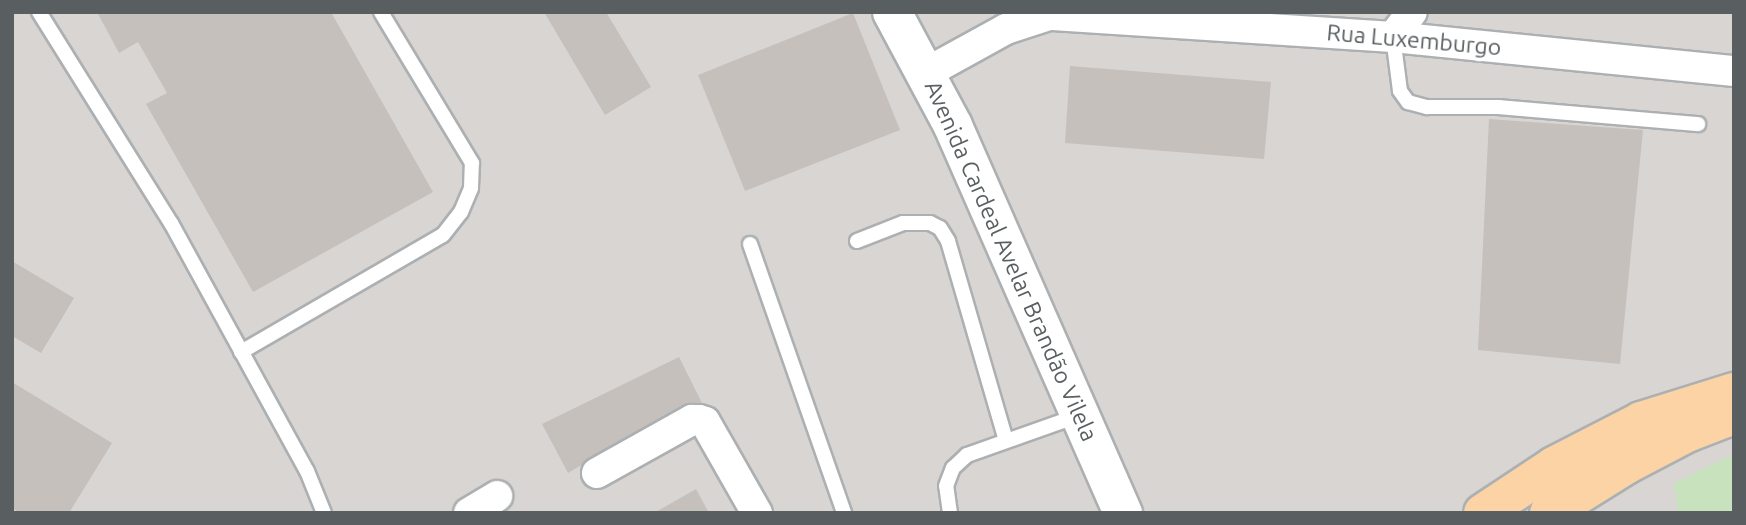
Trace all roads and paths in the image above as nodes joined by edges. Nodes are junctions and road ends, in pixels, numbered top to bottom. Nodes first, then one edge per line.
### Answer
1 (39, 12) edge
2 (381, 12) edge
3 (892, 12) edge
4 (1412, 12) edge
5 (1055, 13) edge
6 (1394, 37) junction
7 (1734, 71) edge
8 (926, 73) junction
9 (1698, 124) dead end
10 (857, 241) dead end
11 (750, 244) dead end
12 (241, 352) junction
13 (1734, 392) edge
14 (1081, 414) junction
15 (1734, 415) edge
16 (1006, 441) junction
17 (597, 473) dead end
18 (497, 496) dead end
19 (324, 513) edge
20 (469, 513) edge
21 (757, 513) edge
22 (844, 513) edge
23 (950, 513) edge
24 (1123, 513) edge
25 (1483, 513) edge
26 (1549, 513) edge

1 - 12 lane
2 - 12 lane
3 - 8 main road, Avenida Cardeal Avelar Brandão Vilela
4 - 6 street
5 - 6 street, Rua Luxemburgo
5 - 8 street
6 - 7 street, Rua Luxemburgo
6 - 9 lane
8 - 14 main road, Avenida Cardeal Avelar Brandão Vilela
10 - 16 lane
11 - 22 lane
12 - 19 lane
13 - 25 main road
14 - 16 lane
14 - 24 main road, Avenida Cardeal Avelar Brandão Vilela
15 - 26 main road
16 - 23 lane
17 - 21 street
18 - 20 street

